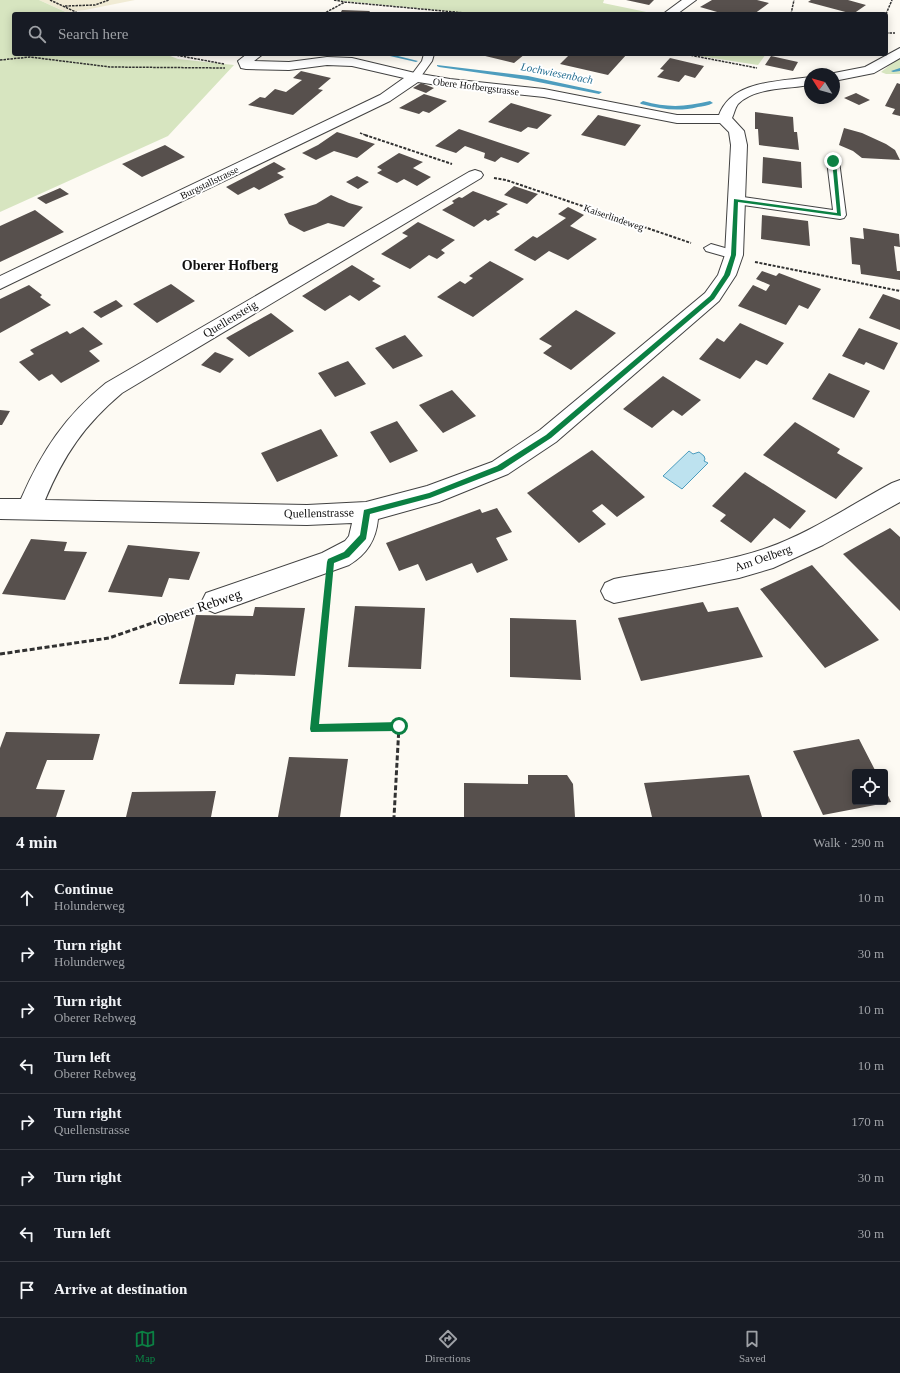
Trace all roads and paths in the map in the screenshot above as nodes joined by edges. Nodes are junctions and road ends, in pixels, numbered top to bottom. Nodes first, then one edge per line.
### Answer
1 (50, 0) edge
2 (109, 0) edge
3 (334, 0) edge
4 (690, 0) edge
5 (794, 0) edge
6 (892, 0) edge
7 (345, 2) junction
8 (65, 6) junction
9 (76, 12) edge
10 (327, 12) edge
11 (454, 12) edge
12 (672, 12) edge
13 (791, 12) edge
14 (887, 12) edge
15 (888, 33) edge
16 (900, 33) edge
17 (900, 52) edge
18 (181, 56) edge
19 (253, 56) edge
20 (428, 56) edge
21 (694, 56) edge
22 (0, 60) edge
23 (227, 64) dead end
24 (229, 67) dead end
25 (758, 69) dead end
26 (840, 76) edge
27 (415, 77) junction
28 (804, 82) edge
29 (724, 119) junction
30 (334, 122) junction
31 (833, 161) dead end
32 (475, 174) junction
33 (736, 200) junction
34 (711, 248) joint
35 (734, 255) junction
36 (0, 283) edge
37 (900, 290) edge
38 (900, 490) edge
39 (0, 509) edge
40 (29, 509) junction
41 (366, 512) junction
42 (330, 562) junction
43 (614, 591) dead end
44 (215, 601) joint
45 (0, 654) edge
46 (394, 817) edge

1 - 8 path
2 - 8 path
3 - 7 path
4 - 12 street
5 - 13 path
6 - 14 path
7 - 10 path
7 - 11 path
8 - 9 path
15 - 16 path
17 - 26 street
18 - 23 path
19 - 27 street, Obere Hofbergstrasse
20 - 27 lane
21 - 25 path
22 - 24 path
27 - 29 street, Obere Hofbergstrasse
27 - 30 street, Burgstallstrasse
28 - 29 street
29 - 33 street, Quellenstrasse
30 - 32 path, Kaiserlindeweg
30 - 36 street, Burgstallstrasse
31 - 33 lane
32 - 34 path, Kaiserlindeweg
32 - 40 street, Quellensteig
33 - 35 street, Quellenstrasse
34 - 35 lane
35 - 37 path
35 - 41 street, Quellenstrasse
38 - 43 street, Am Oelberg
39 - 40 street, Quellenstrasse
40 - 41 street, Quellenstrasse
41 - 42 street, Oberer Rebweg
42 - 44 street, Oberer Rebweg
42 - 46 path
44 - 45 path, Oberer Rebweg

